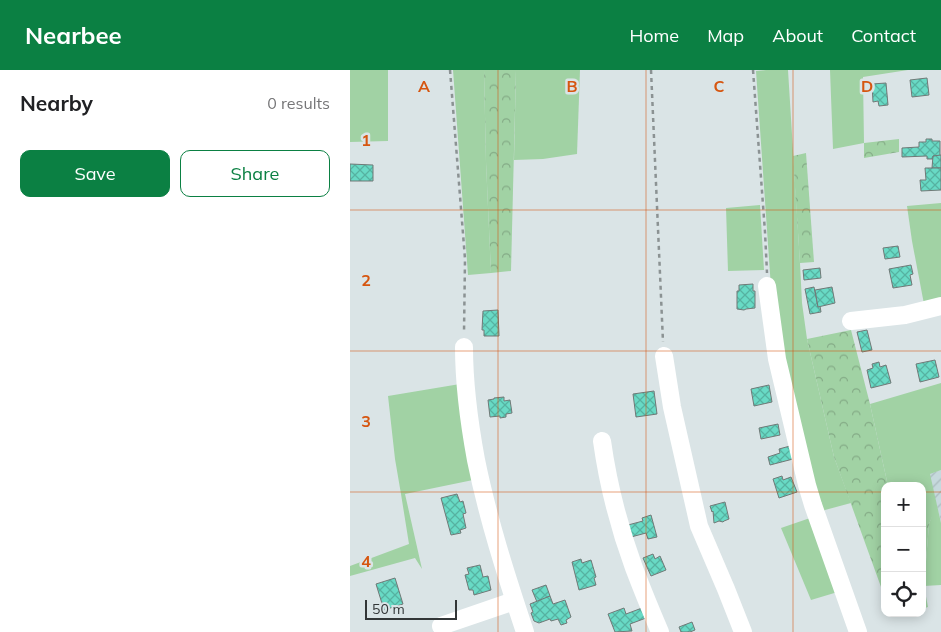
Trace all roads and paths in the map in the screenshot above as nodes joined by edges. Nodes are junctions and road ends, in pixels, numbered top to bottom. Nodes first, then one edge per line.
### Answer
1 (450, 70) edge
2 (651, 70) edge
3 (753, 70) edge
4 (767, 286) joint
5 (941, 306) edge
6 (851, 321) dead end
7 (464, 347) joint
8 (664, 356) joint
9 (602, 441) dead end
10 (514, 601) junction
11 (442, 626) dead end
12 (525, 632) edge
13 (660, 632) edge
14 (743, 632) edge
15 (858, 632) edge

1 - 7 path
2 - 8 path
3 - 4 path
4 - 15 lane
5 - 6 lane
7 - 10 lane
8 - 14 lane
9 - 13 lane
10 - 11 lane
10 - 12 lane

